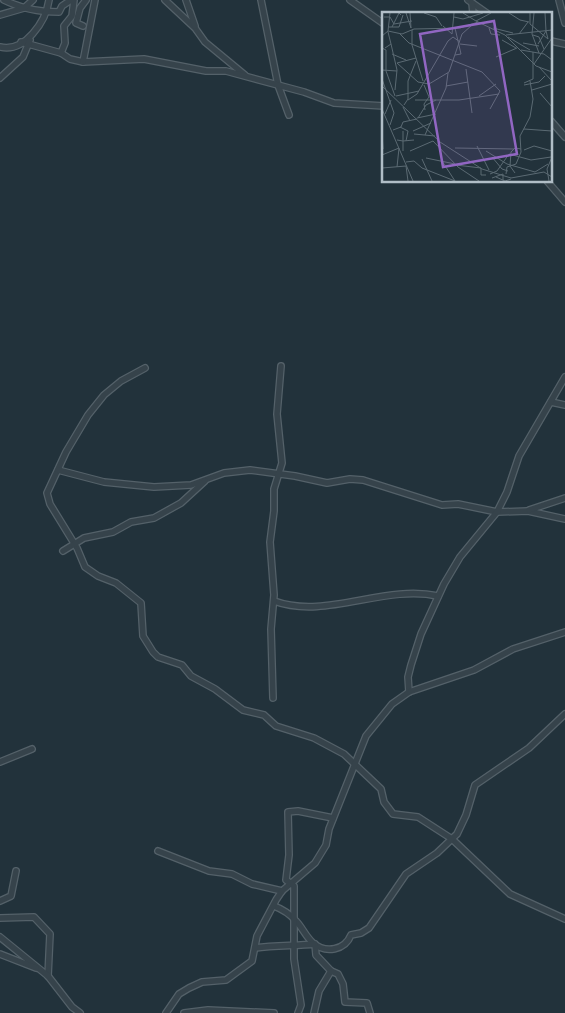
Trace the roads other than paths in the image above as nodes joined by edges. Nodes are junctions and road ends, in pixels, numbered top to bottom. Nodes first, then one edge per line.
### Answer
1 (4, 0) edge
2 (33, 0) edge
3 (49, 0) edge
4 (73, 0) edge
5 (86, 0) edge
6 (95, 0) edge
7 (165, 0) edge
8 (186, 0) edge
9 (261, 0) edge
10 (350, 0) edge
11 (559, 0) edge
12 (470, 2) edge
13 (24, 8) junction
14 (47, 10) junction
15 (485, 12) edge
16 (0, 15) edge
17 (382, 23) edge
18 (565, 23) edge
19 (83, 26) dead end
20 (195, 28) junction
21 (31, 36) junction
22 (552, 41) edge
23 (22, 42) junction
24 (29, 43) junction
25 (565, 44) edge
26 (0, 47) edge
27 (62, 53) junction
28 (83, 62) junction
29 (0, 78) edge
30 (251, 78) junction
31 (278, 85) junction
32 (382, 106) edge
33 (289, 115) dead end
34 (552, 122) edge
35 (565, 137) edge
36 (548, 182) edge
37 (565, 202) edge
38 (281, 366) dead end
39 (145, 368) dead end
40 (565, 377) edge
41 (551, 402) junction
42 (565, 405) edge
43 (58, 470) junction
44 (279, 474) junction
45 (209, 478) junction
46 (565, 498) edge
47 (528, 510) junction
48 (497, 512) junction
49 (565, 519) edge
50 (74, 544) junction
51 (63, 551) dead end
52 (438, 596) junction
53 (274, 601) junction
54 (565, 632) edge
55 (409, 692) junction
56 (273, 698) dead end
57 (565, 714) edge
58 (32, 749) dead end
59 (0, 762) edge
60 (354, 764) junction
61 (333, 818) junction
62 (452, 839) junction
63 (158, 851) dead end
64 (16, 871) dead end
65 (290, 884) junction
66 (282, 891) junction
67 (0, 901) edge
68 (274, 906) junction
69 (292, 917) junction
70 (0, 918) edge
71 (565, 919) edge
72 (0, 937) edge
73 (315, 944) junction
74 (293, 946) junction
75 (255, 948) junction
76 (0, 954) edge
77 (41, 970) junction
78 (331, 971) junction
79 (48, 976) junction
80 (224, 1012) edge
81 (80, 1013) edge
82 (166, 1013) edge
83 (184, 1013) edge
84 (274, 1013) edge
85 (298, 1013) edge
86 (314, 1013) edge
87 (370, 1013) edge

1 - 13 street
2 - 13 street
3 - 14 street
4 - 14 street
4 - 27 street
5 - 19 street
6 - 28 street
7 - 20 street
8 - 20 street
9 - 31 street
10 - 17 street
11 - 18 street
12 - 15 street
13 - 14 street
13 - 16 street
14 - 21 street
20 - 30 street
21 - 23 street
21 - 24 street
22 - 25 street
23 - 24 street
23 - 26 street
24 - 27 street
24 - 29 street
27 - 28 street
28 - 30 street
30 - 31 street
31 - 32 street
31 - 33 street
34 - 35 street
36 - 37 street
38 - 44 street
39 - 43 street
40 - 41 street
41 - 42 street
41 - 48 street
43 - 45 street
43 - 50 street
44 - 45 street
44 - 48 street
44 - 53 street
45 - 50 street
46 - 47 street
47 - 48 street
47 - 49 street
48 - 52 street
50 - 51 street
50 - 60 street
52 - 53 street
52 - 55 street
53 - 56 street
54 - 55 street
55 - 60 street
57 - 62 street
58 - 59 street
60 - 61 street
60 - 62 street
61 - 65 street
61 - 65 street
62 - 71 street
62 - 73 street
63 - 66 street
64 - 67 street
65 - 66 street
65 - 69 street
66 - 68 street
68 - 69 street
68 - 75 street
69 - 73 street
69 - 74 street
70 - 79 street
72 - 77 street
73 - 74 street
73 - 78 street
74 - 75 street
74 - 85 street
75 - 82 street
76 - 77 street
77 - 79 street
78 - 86 street
78 - 87 street
79 - 81 street
80 - 83 street
80 - 84 street

